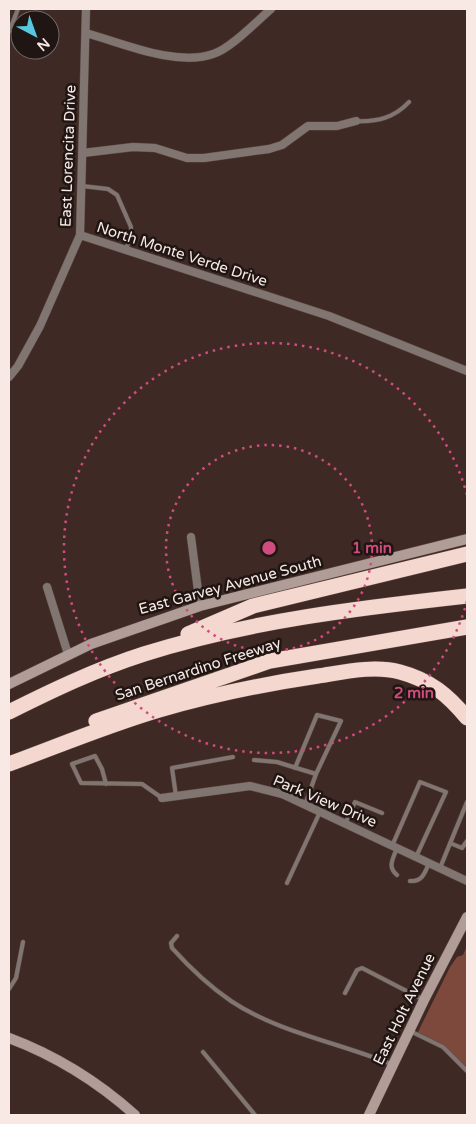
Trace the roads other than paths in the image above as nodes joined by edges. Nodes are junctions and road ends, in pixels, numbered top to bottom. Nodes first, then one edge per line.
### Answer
1 (18, 9) edge
2 (86, 9) edge
3 (271, 9) edge
4 (9, 32) edge
5 (86, 33) junction
6 (409, 102) dead end
7 (356, 121) joint
8 (83, 153) junction
9 (82, 186) junction
10 (80, 235) junction
11 (126, 250) junction
12 (467, 371) edge
13 (9, 377) edge
14 (191, 537) dead end
15 (467, 539) edge
16 (467, 554) edge
17 (47, 587) dead end
18 (467, 596) edge
19 (200, 606) junction
20 (467, 627) edge
21 (68, 654) junction
22 (144, 654) junction
23 (9, 684) edge
24 (9, 712) edge
25 (467, 718) edge
26 (232, 757) dead end
27 (254, 760) dead end
28 (9, 763) edge
29 (295, 768) junction
30 (316, 774) junction
31 (106, 784) junction
32 (176, 796) junction
33 (162, 798) joint
34 (467, 802) edge
35 (305, 805) junction
36 (320, 812) junction
37 (382, 814) dead end
38 (345, 824) junction
39 (467, 841) edge
40 (450, 843) junction
41 (395, 847) junction
42 (416, 857) junction
43 (430, 864) junction
44 (440, 868) junction
45 (397, 875) dead end
46 (410, 880) dead end
47 (467, 881) edge
48 (287, 883) dead end
49 (467, 917) edge
50 (177, 936) dead end
51 (23, 942) dead end
52 (9, 989) edge
53 (345, 993) dead end
54 (424, 1000) junction
55 (410, 1031) junction
56 (9, 1038) edge
57 (203, 1052) dead end
58 (393, 1065) junction
59 (467, 1071) edge
60 (135, 1115) edge
61 (255, 1115) edge
62 (369, 1115) edge

1 - 4 lane
2 - 5 street, East Lorencita Drive
3 - 5 street
5 - 8 street, East Lorencita Drive
6 - 7 lane
7 - 8 street
8 - 9 street, East Lorencita Drive
9 - 10 street, East Lorencita Drive
9 - 11 lane
10 - 11 street, North Monte Verde Drive
10 - 13 street, East Lorencita Drive
11 - 12 street, North Monte Verde Drive
14 - 19 street
15 - 19 street, East Garvey Avenue South
16 - 22 highway
17 - 21 street
18 - 22 highway, San Bernardino Freeway
19 - 21 street, East Garvey Avenue South
20 - 28 highway, San Bernardino Freeway
21 - 23 street, East Garvey Avenue South
22 - 24 highway, San Bernardino Freeway
25 - 28 highway
26 - 32 lane
27 - 29 lane
29 - 30 lane
29 - 30 lane
30 - 35 lane
31 - 31 lane
31 - 33 lane
32 - 33 street, Park View Drive
32 - 35 street, Park View Drive
34 - 40 lane
35 - 36 street, Park View Drive
36 - 38 street, Park View Drive
36 - 48 lane
37 - 38 lane
38 - 41 street, Park View Drive
39 - 40 lane
40 - 44 lane
41 - 42 street, Park View Drive
41 - 42 lane
41 - 45 lane
42 - 43 street, Park View Drive
43 - 44 street, Park View Drive
43 - 46 lane
44 - 47 street, Park View Drive
49 - 54 street, East Holt Avenue
50 - 58 lane
51 - 52 lane
53 - 54 lane
54 - 55 street, East Holt Avenue
55 - 58 street, East Holt Avenue
55 - 59 lane
56 - 60 street
57 - 61 lane
58 - 62 street, East Holt Avenue

